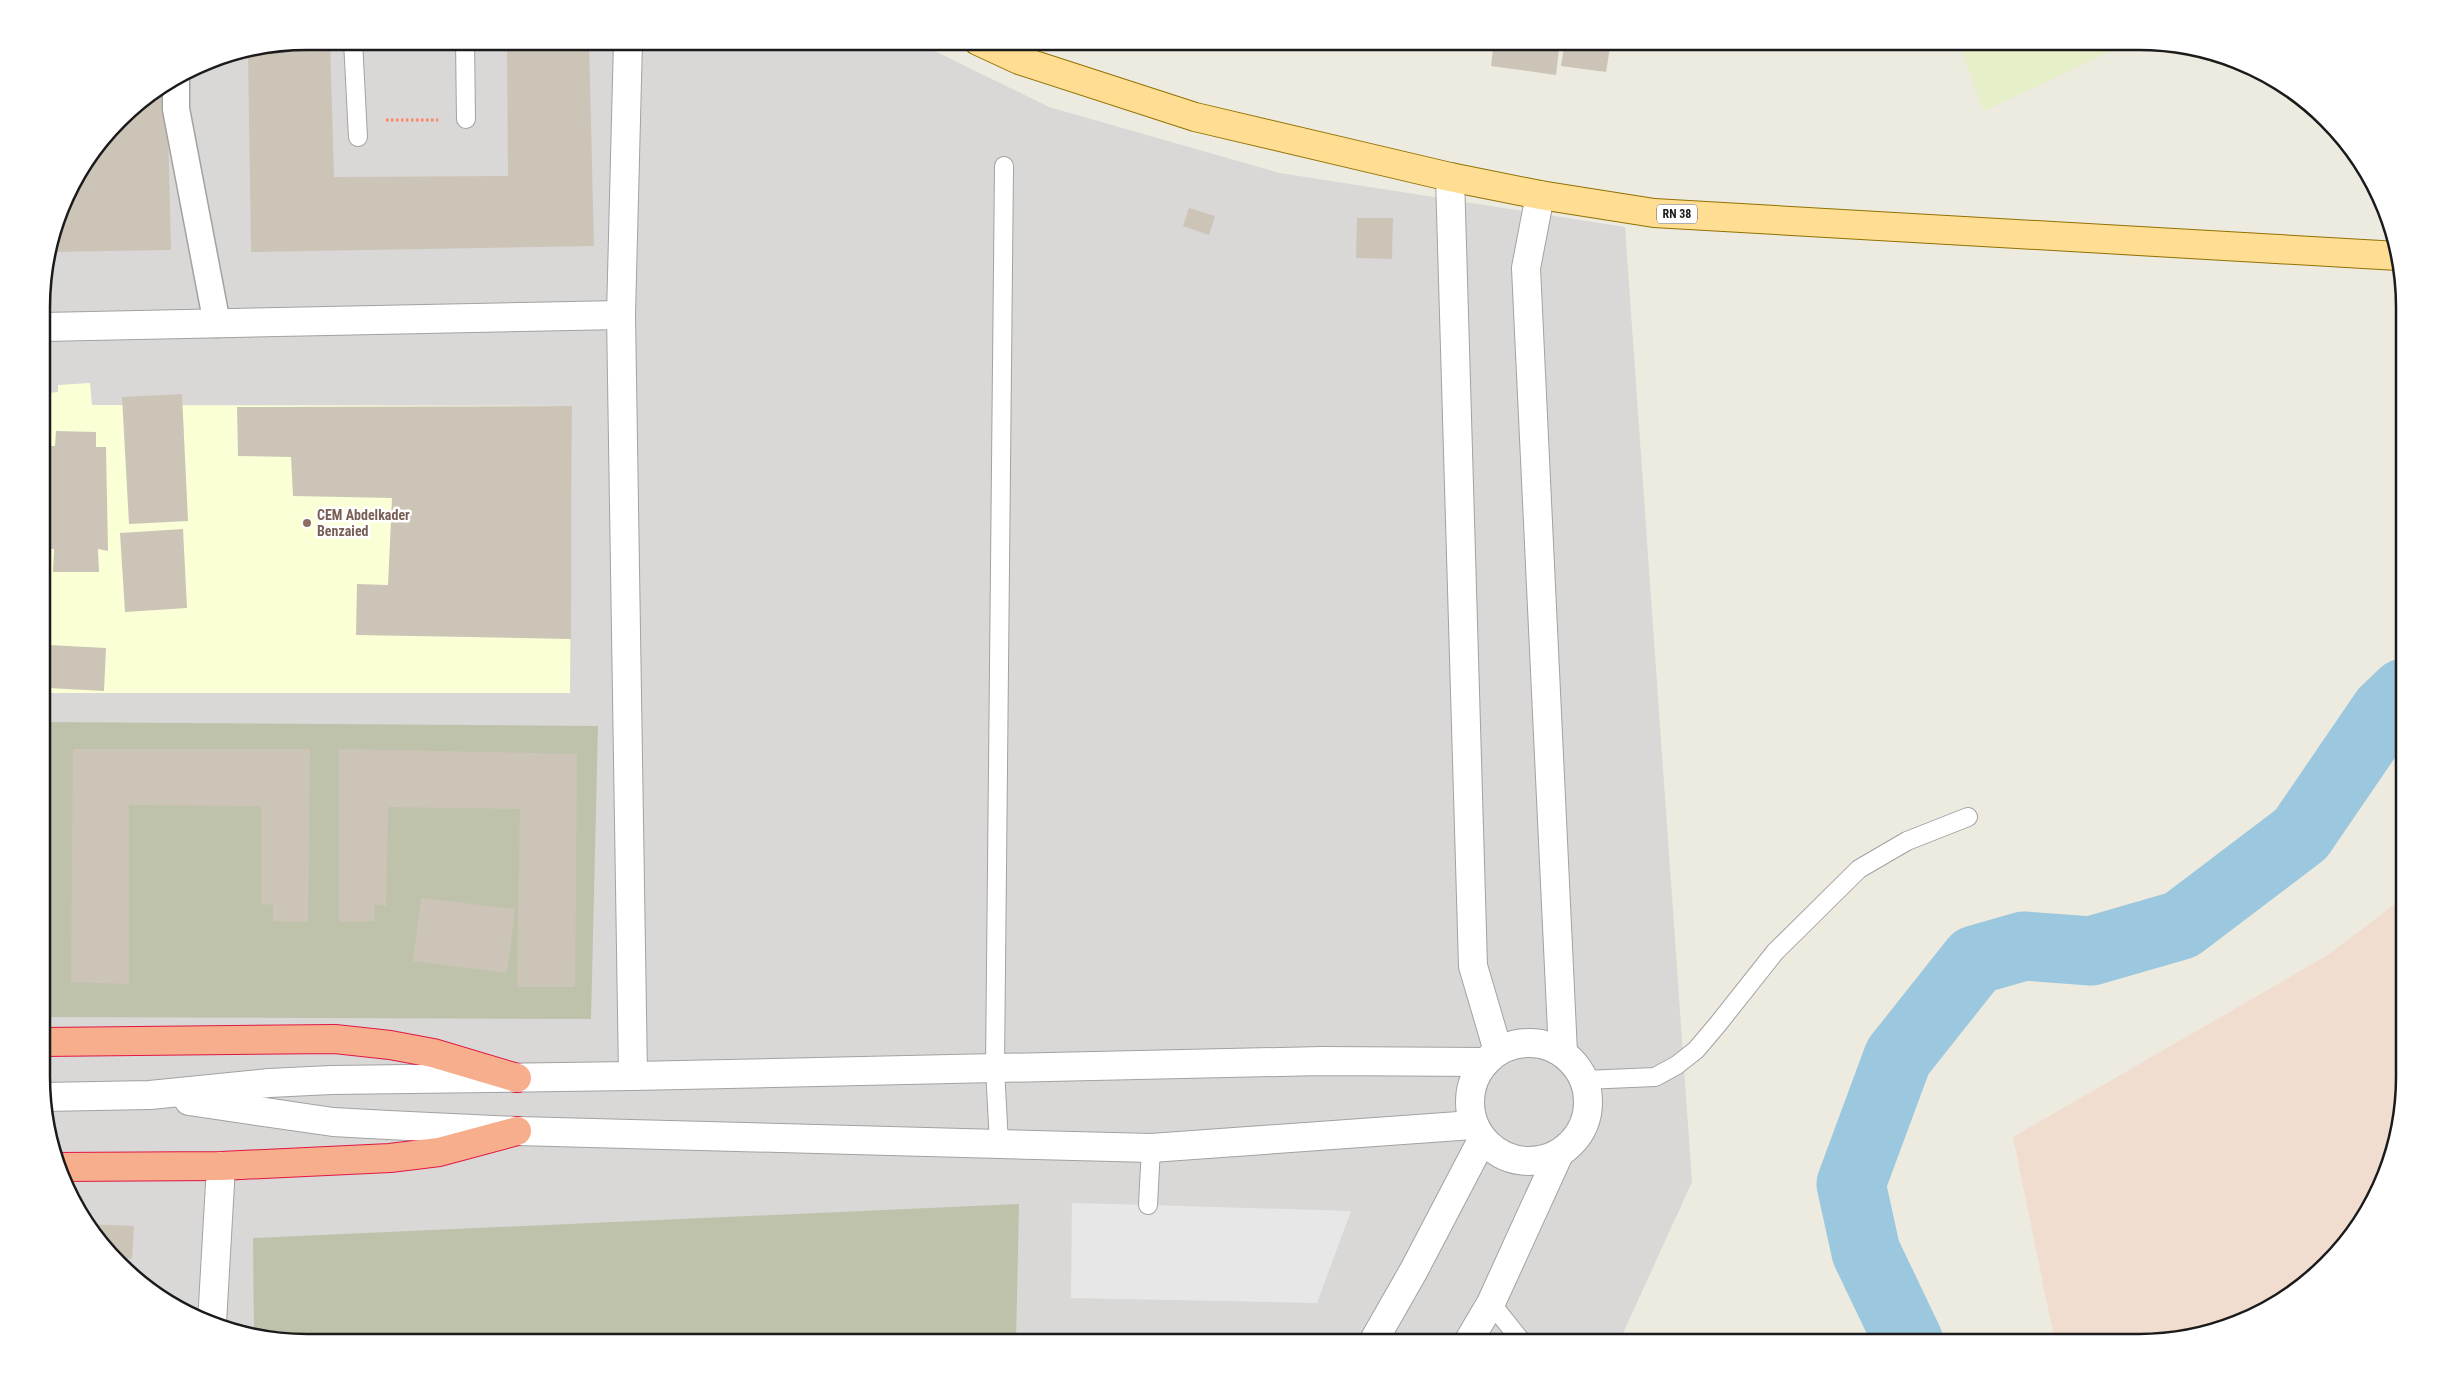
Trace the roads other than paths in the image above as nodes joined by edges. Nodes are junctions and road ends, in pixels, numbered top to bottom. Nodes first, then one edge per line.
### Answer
1 (353, 50) edge
2 (465, 50) edge
3 (628, 50) edge
4 (997, 50) edge
5 (176, 85) edge
6 (466, 119) road end
7 (357, 129) road end
8 (1004, 166) dead end
9 (1450, 177) junction
10 (1540, 196) junction
11 (2391, 256) edge
12 (621, 315) junction
13 (217, 324) junction
14 (50, 328) edge
15 (1968, 817) dead end
16 (50, 1042) edge
17 (1563, 1053) junction
18 (1491, 1056) junction
19 (995, 1068) junction
20 (633, 1076) junction
21 (517, 1078) junction
22 (1584, 1080) junction
23 (150, 1095) junction
24 (51, 1097) edge
25 (516, 1131) junction
26 (1478, 1133) junction
27 (999, 1144) junction
28 (1151, 1148) junction
29 (1559, 1154) junction
30 (221, 1166) junction
31 (67, 1167) edge
32 (1148, 1205) dead end
33 (1491, 1303) junction
34 (212, 1315) edge
35 (1378, 1334) edge
36 (1473, 1334) edge
37 (1516, 1334) edge

1 - 7 lane
2 - 6 lane
3 - 12 street
4 - 9 main road, RN 38
5 - 13 street
8 - 19 lane
9 - 10 main road, RN 38
9 - 18 street
10 - 11 main road, RN 38
10 - 17 street
12 - 13 street
12 - 20 street
13 - 14 street
15 - 22 lane
16 - 21 highway
17 - 18 street
17 - 22 street
18 - 19 street
18 - 26 street
19 - 20 street
19 - 27 lane
20 - 21 street
21 - 23 street
22 - 29 street
23 - 24 street
23 - 25 street
25 - 27 street
25 - 30 highway
26 - 28 street
26 - 29 street
26 - 35 street
27 - 28 street
28 - 32 lane
29 - 33 street
30 - 31 highway
30 - 34 street
33 - 36 street
33 - 37 lane

